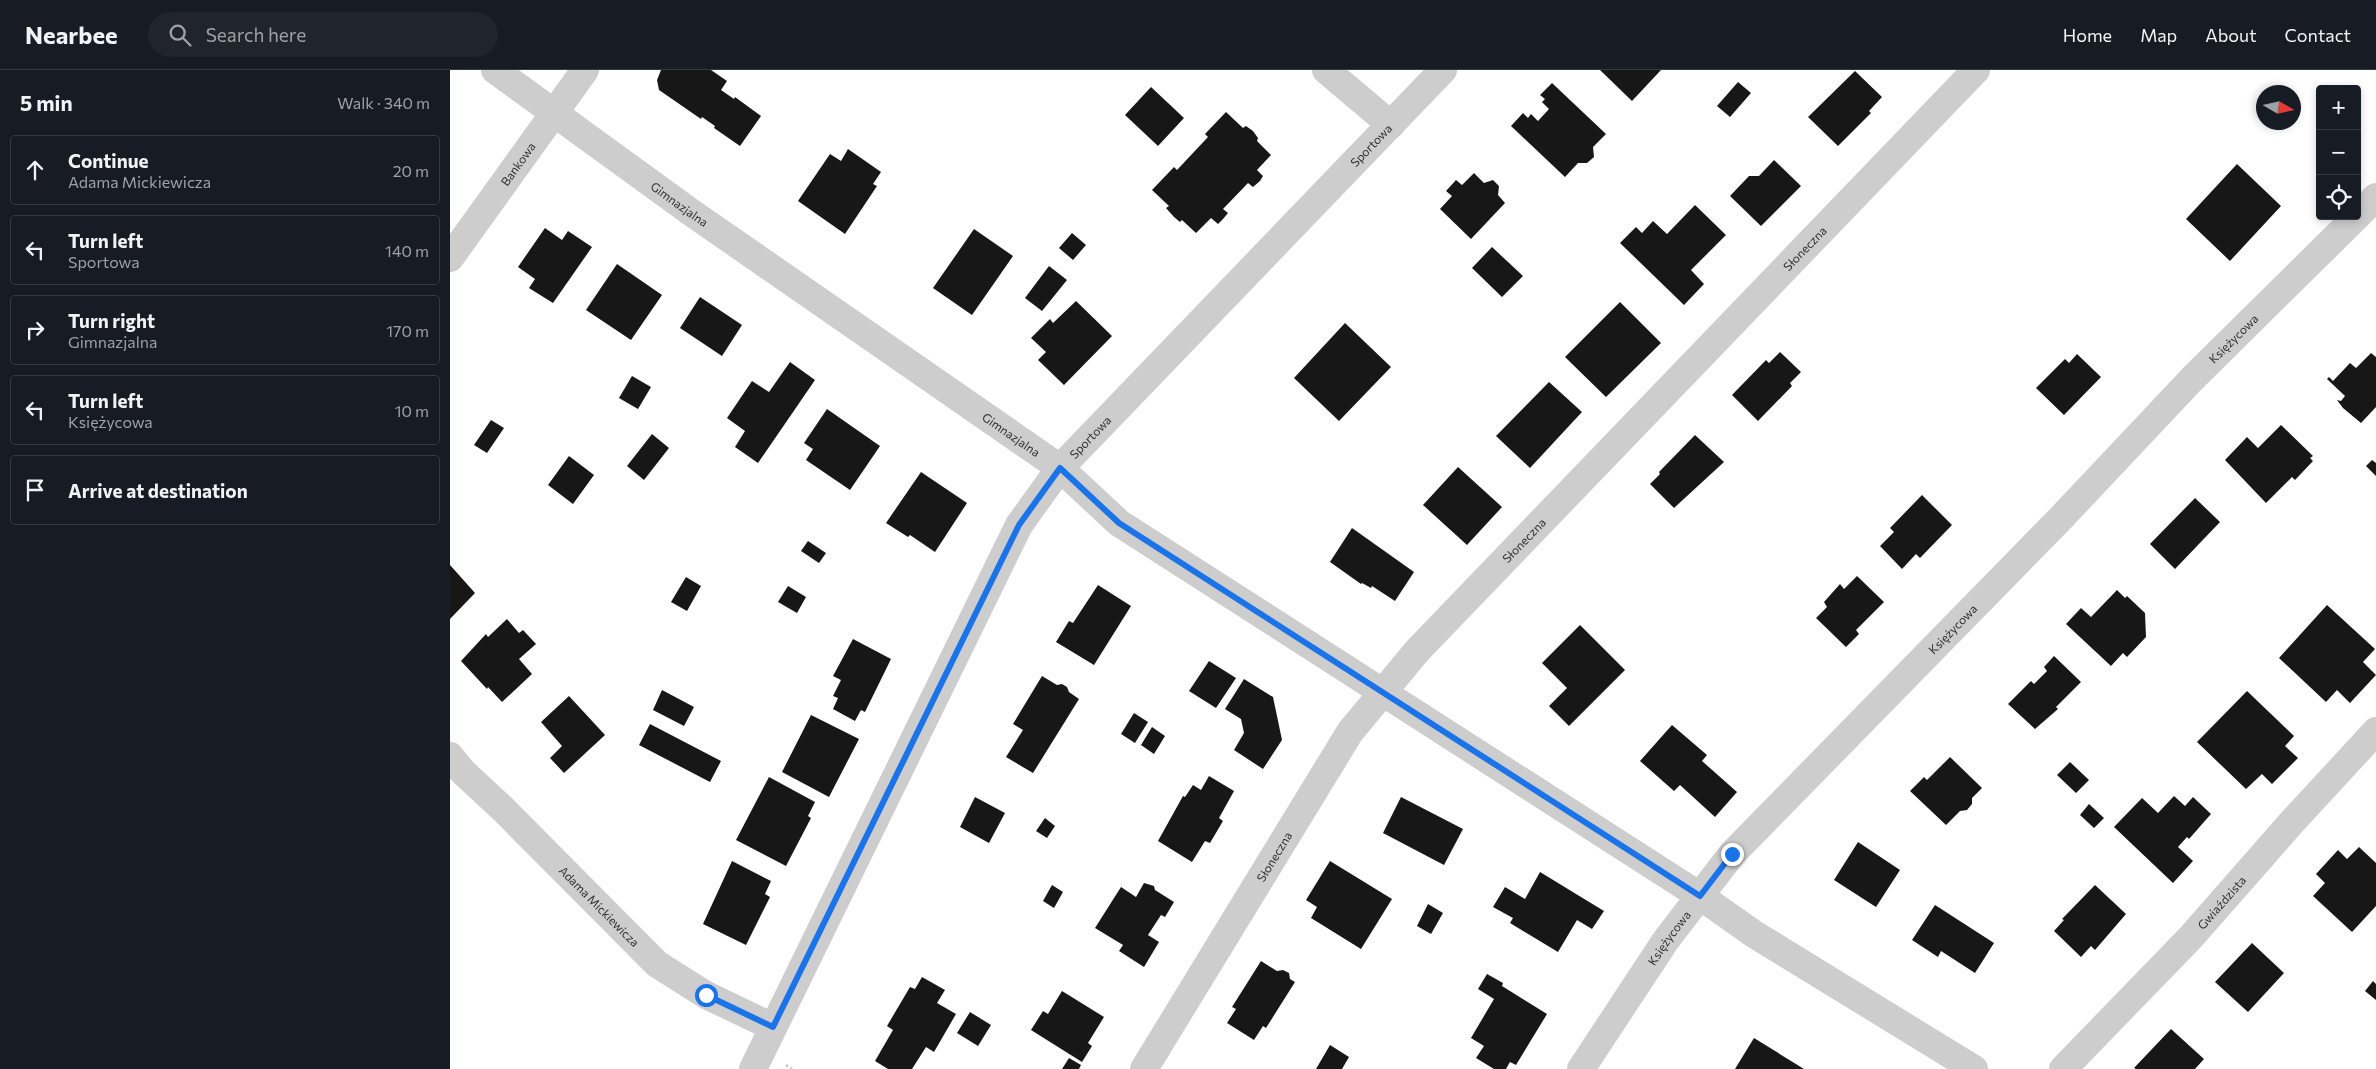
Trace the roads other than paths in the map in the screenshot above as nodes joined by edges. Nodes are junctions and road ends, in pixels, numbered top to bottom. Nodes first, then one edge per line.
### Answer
1 (495, 70) edge
2 (585, 70) edge
3 (1326, 70) edge
4 (1443, 70) edge
5 (1976, 70) edge
6 (554, 113) junction
7 (1392, 125) junction
8 (2368, 207) edge
9 (450, 258) edge
10 (1060, 468) junction
11 (1383, 693) junction
12 (2376, 731) edge
13 (450, 756) edge
14 (1700, 896) junction
15 (773, 1027) junction
16 (753, 1069) edge
17 (1144, 1069) edge
18 (1582, 1069) edge
19 (1974, 1069) edge
20 (2064, 1069) edge

1 - 6 street, Gimnazjalna
2 - 6 street, Bankowa
3 - 7 street
4 - 7 street, Sportowa
5 - 11 street, Słoneczna
6 - 9 street, Bankowa
6 - 10 street, Gimnazjalna
7 - 10 street, Sportowa
8 - 14 street, Księżycowa
10 - 11 street, Gimnazjalna
10 - 15 street, Sportowa
11 - 14 street, Gimnazjalna
11 - 17 street, Słoneczna
12 - 20 street, Gwiaździsta
13 - 15 street, Adama Mickiewicza
14 - 18 street, Księżycowa
14 - 19 street, Gimnazjalna
15 - 16 street, Sportowa

